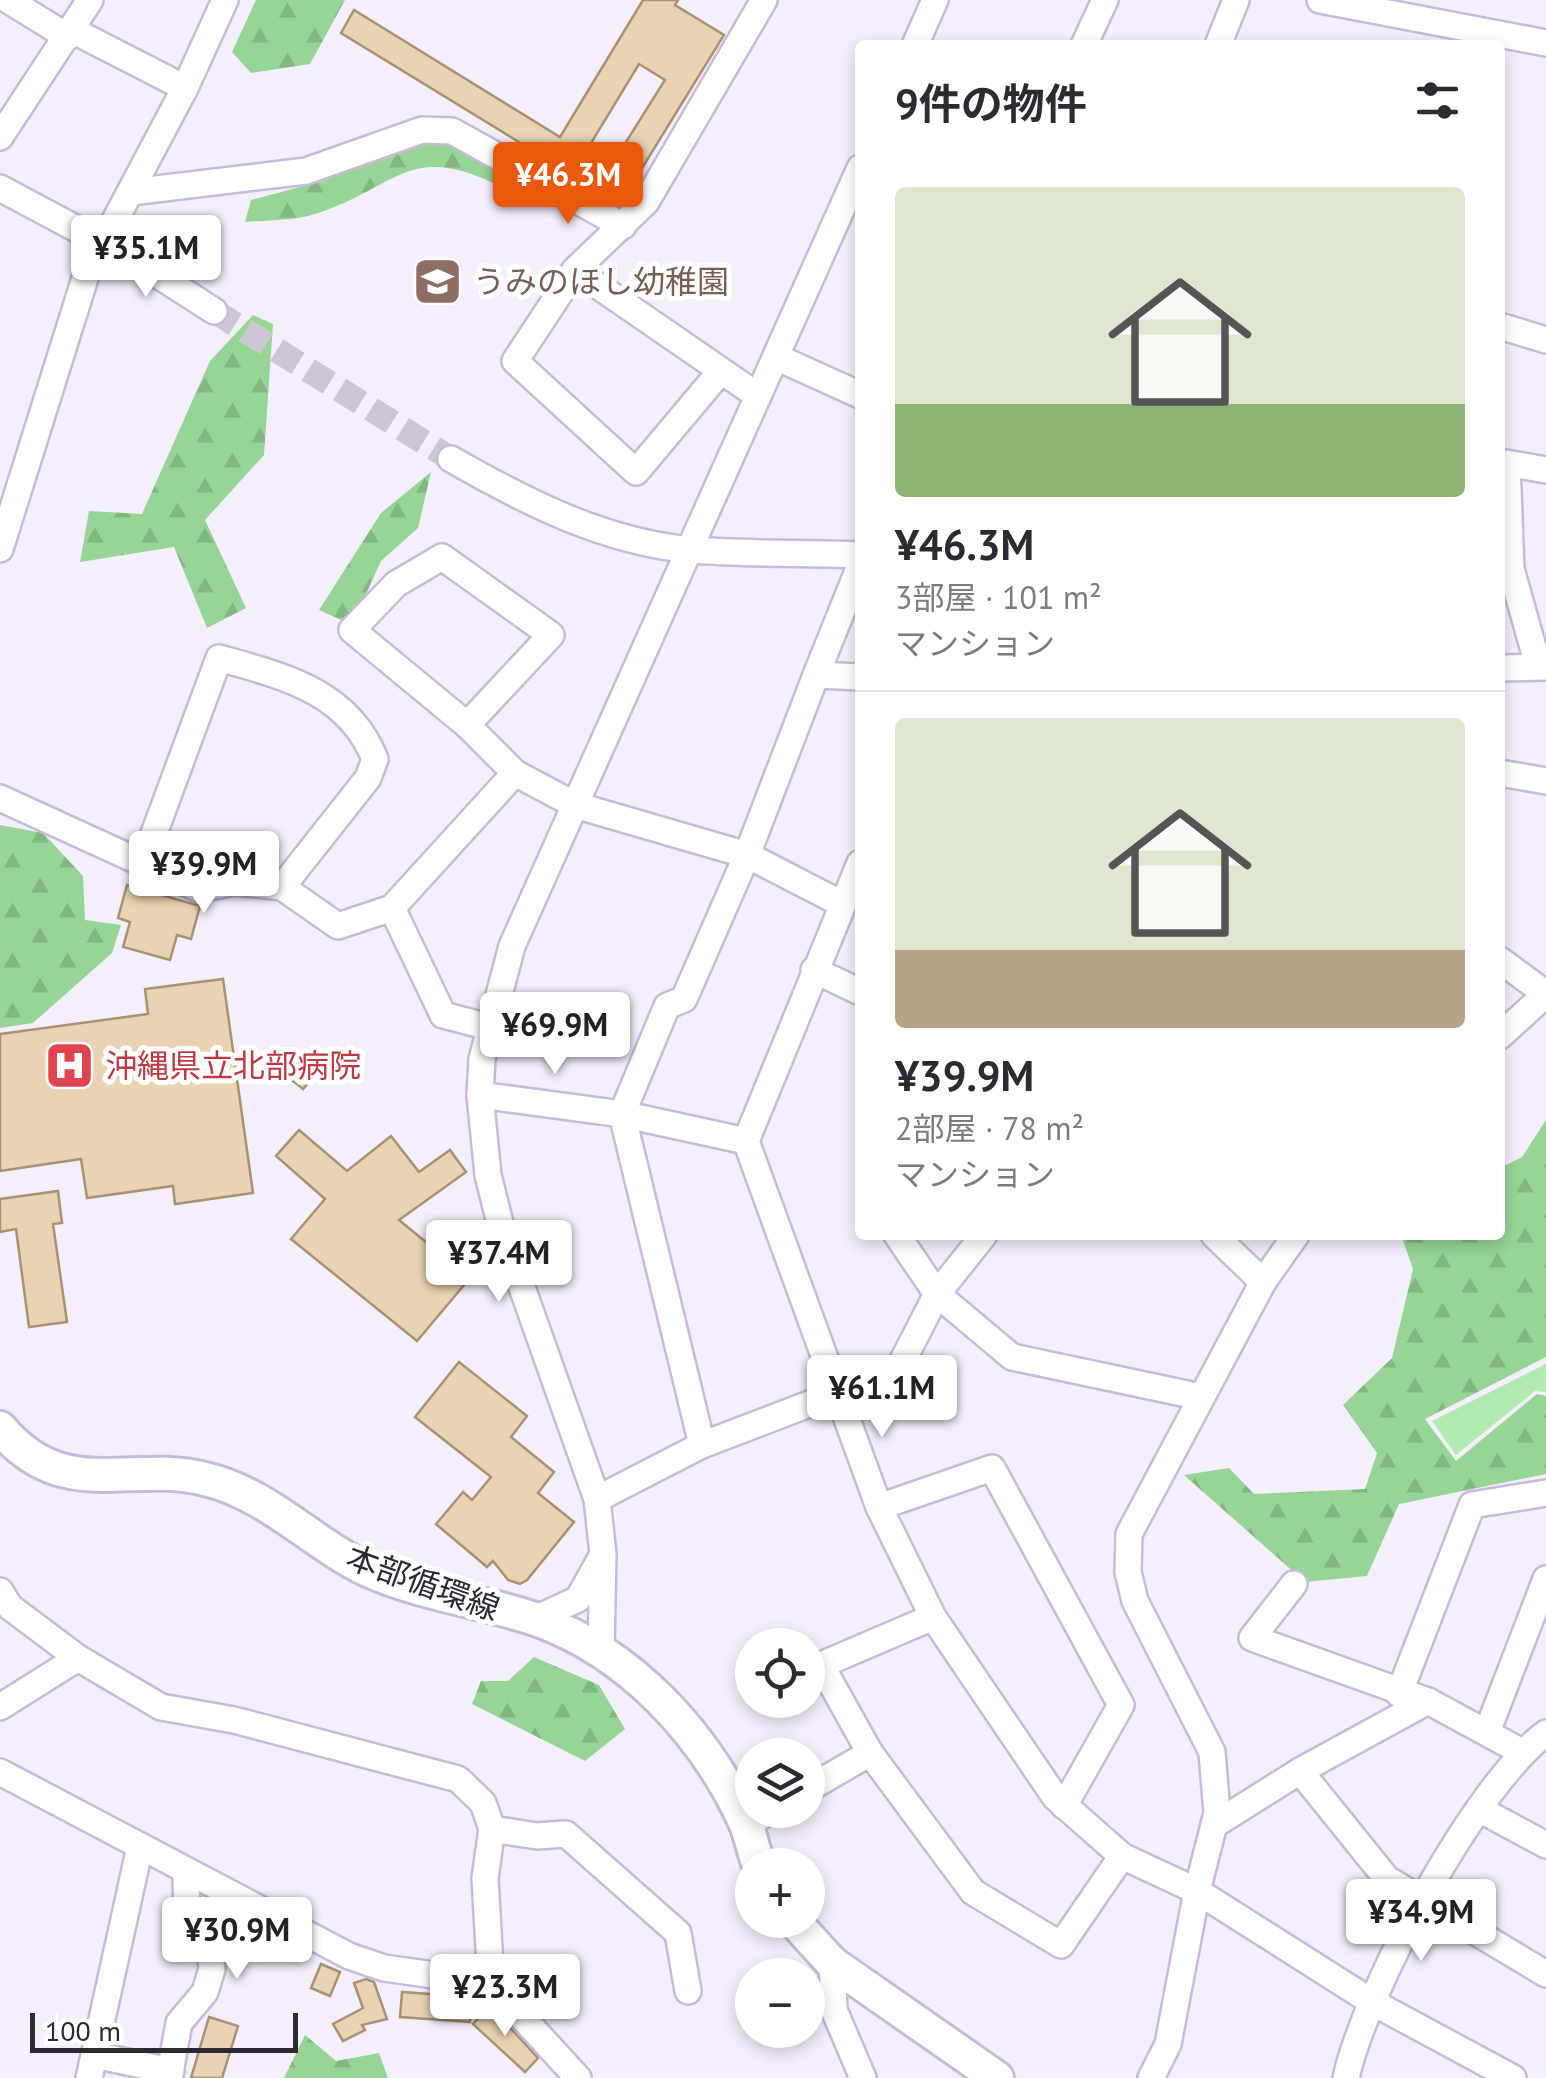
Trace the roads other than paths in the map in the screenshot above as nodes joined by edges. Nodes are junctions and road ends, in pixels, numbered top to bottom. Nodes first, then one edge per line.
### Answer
1 (8, 0) edge
2 (90, 0) edge
3 (226, 0) edge
4 (764, 0) edge
5 (936, 0) edge
6 (1105, 0) edge
7 (1236, 0) edge
8 (1320, 0) edge
9 (70, 33) junction
10 (917, 40) edge
11 (1086, 40) edge
12 (1220, 40) edge
13 (1546, 43) edge
14 (185, 88) junction
15 (0, 138) edge
16 (855, 179) edge
17 (0, 188) edge
18 (131, 192) junction
19 (623, 226) junction
20 (102, 245) junction
21 (575, 270) junction
22 (214, 310) tunnel mouth
23 (1505, 328) edge
24 (1546, 340) edge
25 (776, 357) junction
26 (720, 372) junction
27 (855, 393) edge
28 (758, 396) junction
29 (451, 459) tunnel mouth
30 (1505, 463) edge
31 (1546, 470) edge
32 (1505, 490) edge
33 (0, 549) edge
34 (690, 550) junction
35 (855, 555) edge
36 (855, 578) edge
37 (1542, 666) edge
38 (1505, 668) edge
39 (816, 676) junction
40 (855, 677) edge
41 (467, 725) junction
42 (516, 772) junction
43 (1505, 774) edge
44 (1546, 781) edge
45 (0, 798) edge
46 (576, 805) junction
47 (747, 856) junction
48 (142, 866) junction
49 (855, 874) edge
50 (282, 887) junction
51 (842, 904) junction
52 (392, 908) junction
53 (1505, 964) edge
54 (814, 970) junction
55 (855, 990) edge
56 (1546, 994) edge
57 (489, 1027) junction
58 (1505, 1031) edge
59 (480, 1094) junction
60 (622, 1114) junction
61 (746, 1142) junction
62 (901, 1240) edge
63 (980, 1240) edge
64 (1219, 1240) edge
65 (1292, 1240) edge
66 (1262, 1282) junction
67 (937, 1294) junction
68 (834, 1393) junction
69 (1200, 1397) junction
70 (0, 1428) edge
71 (702, 1446) junction
72 (1546, 1493) edge
73 (597, 1500) junction
74 (880, 1507) junction
75 (603, 1554) junction
76 (1546, 1579) edge
77 (1294, 1584) dead end
78 (0, 1591) edge
79 (933, 1617) junction
80 (534, 1619) junction
81 (601, 1650) junction
82 (78, 1658) junction
83 (1399, 1694) junction
84 (1428, 1701) junction
85 (0, 1707) edge
86 (1487, 1732) junction
87 (1546, 1733) edge
88 (1520, 1752) junction
89 (870, 1753) junction
90 (1300, 1771) junction
91 (0, 1772) edge
92 (825, 1780) edge
93 (735, 1790) edge
94 (1064, 1806) junction
95 (1479, 1809) junction
96 (1214, 1826) junction
97 (492, 1828) junction
98 (1546, 1845) edge
99 (140, 1847) junction
100 (1122, 1856) junction
101 (186, 1874) junction
102 (1196, 1891) junction
103 (1422, 1902) junction
104 (809, 1938) edge
105 (832, 1963) junction
106 (1546, 1974) edge
107 (491, 1982) junction
108 (688, 1991) dead end
109 (1372, 2002) junction
110 (92, 2066) edge
111 (170, 2074) edge
112 (578, 2078) edge
113 (862, 2078) edge
114 (997, 2078) edge
115 (1152, 2078) edge
116 (1346, 2078) edge
117 (1513, 2078) edge

1 - 9 street
2 - 9 street
3 - 14 street
4 - 19 street
5 - 10 street
6 - 11 street
7 - 12 street
8 - 13 street
9 - 14 street
9 - 15 street
14 - 18 street
16 - 25 street
17 - 20 street
18 - 19 street
18 - 20 street
19 - 21 street
20 - 22 street
20 - 33 street
21 - 26 street
21 - 26 street
23 - 24 street
25 - 27 street
25 - 28 street
26 - 28 street
28 - 34 street
29 - 34 street
30 - 31 street
32 - 37 street
34 - 35 street
34 - 46 street
36 - 39 street
37 - 38 street
39 - 40 street
39 - 47 street
41 - 41 street
41 - 42 street
42 - 46 street
42 - 52 street
43 - 44 street
45 - 48 street
46 - 47 street
46 - 57 street
47 - 51 street
47 - 60 street
48 - 50 street
48 - 50 street
49 - 51 street
50 - 52 street
51 - 54 street
52 - 57 street
53 - 56 street
54 - 55 street
54 - 61 street
56 - 58 street
57 - 59 street
59 - 60 street
59 - 73 street
60 - 61 street
60 - 71 street
61 - 68 street
62 - 67 street
63 - 67 street
64 - 66 street
65 - 66 street
66 - 69 street
67 - 68 street
67 - 69 street
68 - 71 street
68 - 74 street
69 - 96 street
70 - 80 main road, 本部循環線
71 - 73 street
72 - 83 street
73 - 75 street
74 - 79 street
74 - 94 street
75 - 80 street
75 - 81 street
76 - 86 street
77 - 83 street
78 - 82 street
79 - 89 street
79 - 94 street
80 - 81 main road, 本部循環線
81 - 93 main road, 本部循環線
82 - 85 street
82 - 97 street
83 - 84 street
84 - 86 street
84 - 90 street
86 - 88 street
87 - 88 street
88 - 95 street
89 - 92 street
89 - 100 street
90 - 96 street
90 - 103 street
91 - 99 street
94 - 100 street
95 - 98 street
95 - 103 street
96 - 102 street
97 - 107 street
97 - 108 street
99 - 101 street
99 - 110 street
100 - 102 street
101 - 107 street
101 - 111 street
102 - 109 street
102 - 115 street
103 - 106 street
103 - 109 street
104 - 105 main road
105 - 113 street
105 - 114 main road
107 - 112 street
109 - 116 street
109 - 117 street
110 - 111 street

